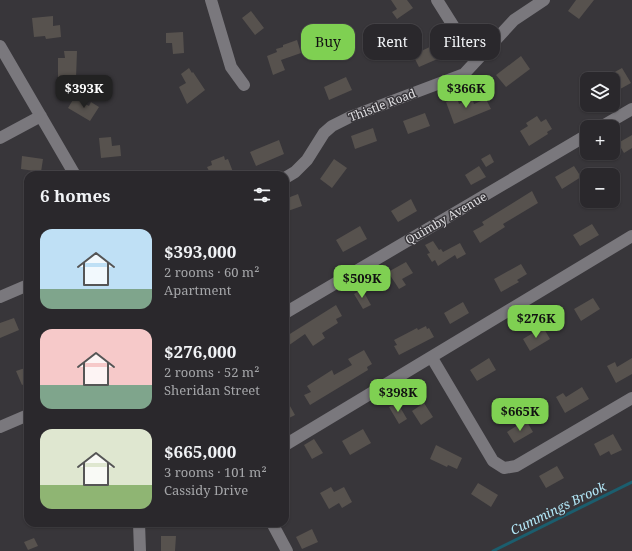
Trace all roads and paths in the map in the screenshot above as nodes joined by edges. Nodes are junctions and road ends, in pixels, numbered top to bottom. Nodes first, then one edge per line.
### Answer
1 (211, 0) edge
2 (437, 0) edge
3 (544, 0) edge
4 (452, 24) edge
5 (500, 34) edge
6 (0, 46) edge
7 (476, 60) edge
8 (244, 85) dead end
9 (632, 110) edge
10 (41, 116) junction
11 (614, 120) edge
12 (0, 138) edge
13 (580, 140) edge
14 (73, 171) edge
15 (289, 176) edge
16 (632, 236) edge
17 (24, 288) edge
18 (0, 297) edge
19 (289, 311) edge
20 (432, 358) junction
21 (632, 398) edge
22 (24, 417) edge
23 (0, 427) edge
24 (289, 443) edge
25 (139, 527) edge
26 (274, 527) edge
27 (284, 550) edge
28 (140, 551) edge

1 - 8 street
2 - 4 street
3 - 5 street, Thistle Road
6 - 10 street
7 - 15 street, Thistle Road
9 - 11 street
10 - 12 street
10 - 14 street
13 - 19 street, Quimby Avenue
16 - 20 street
17 - 18 street
20 - 21 street
20 - 24 street
22 - 23 street
25 - 28 street
26 - 27 street

